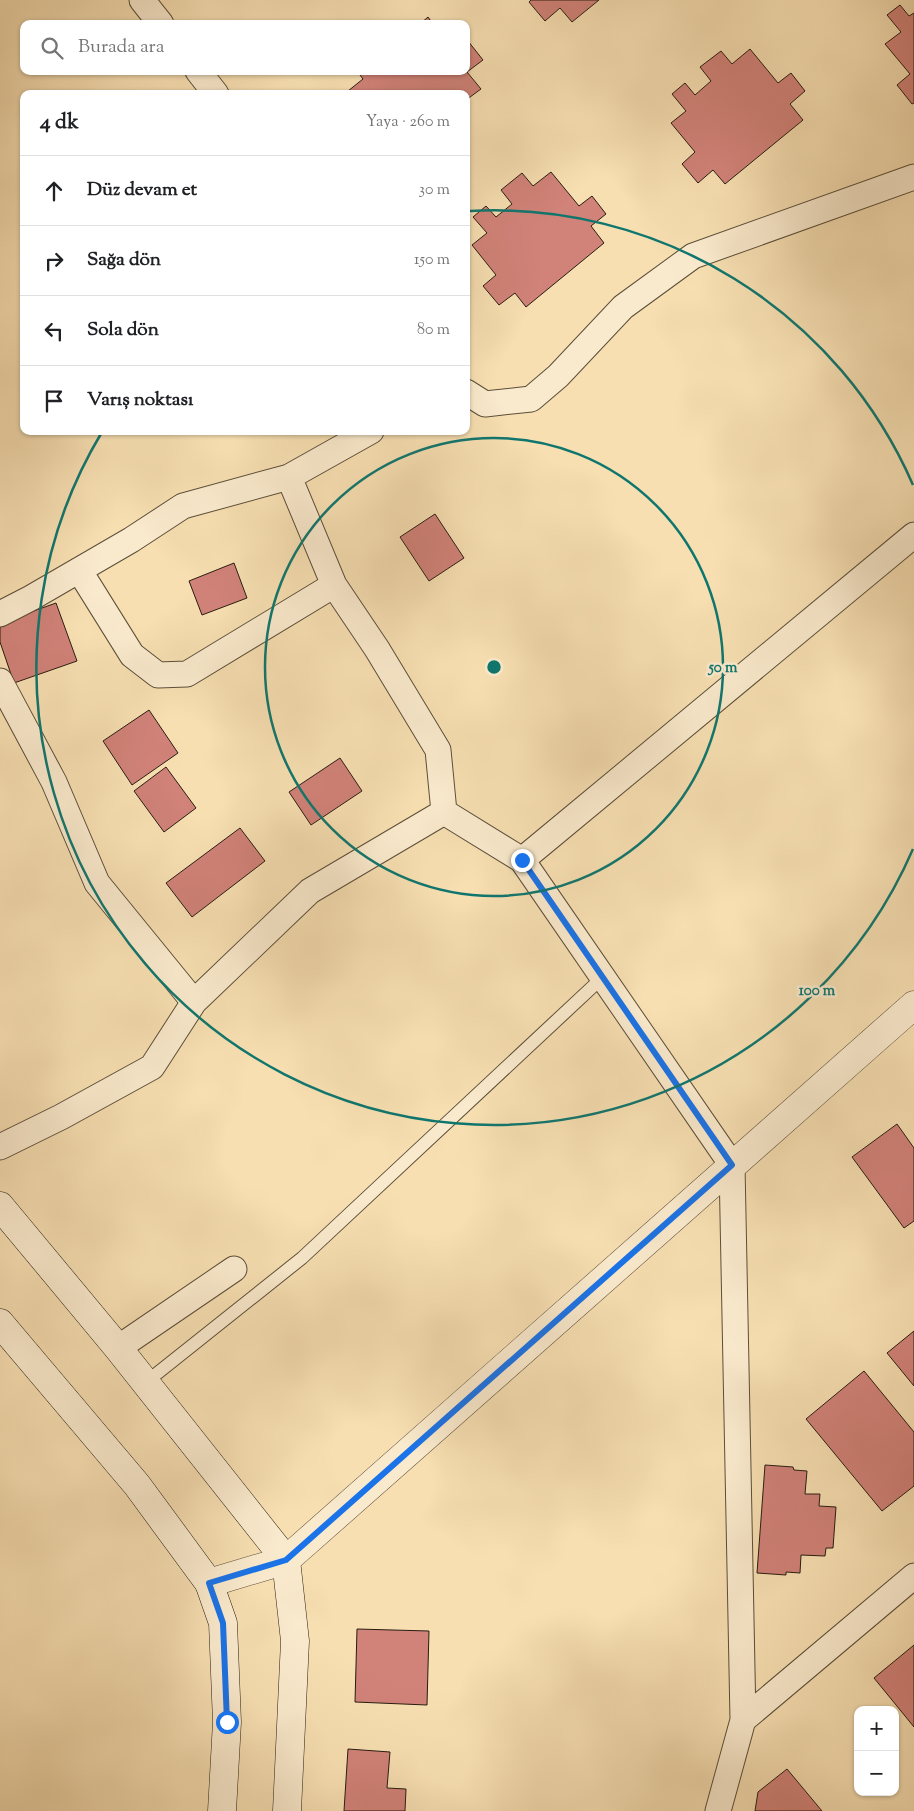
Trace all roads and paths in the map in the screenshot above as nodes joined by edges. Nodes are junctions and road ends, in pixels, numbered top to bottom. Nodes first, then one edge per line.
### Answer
1 (142, 0) edge
2 (158, 20) edge
3 (201, 75) edge
4 (213, 90) edge
5 (914, 177) edge
6 (470, 395) edge
7 (364, 435) edge
8 (289, 477) junction
9 (914, 535) edge
10 (78, 570) junction
11 (334, 586) junction
12 (0, 614) edge
13 (0, 681) edge
14 (444, 812) junction
15 (522, 860) junction
16 (603, 977) junction
17 (194, 1002) junction
18 (914, 1005) edge
19 (0, 1147) edge
20 (732, 1165) junction
21 (0, 1206) edge
22 (234, 1269) dead end
23 (0, 1323) edge
24 (118, 1348) junction
25 (145, 1383) junction
26 (286, 1560) junction
27 (914, 1576) edge
28 (209, 1583) junction
29 (743, 1720) junction
30 (222, 1811) edge
31 (287, 1811) edge
32 (718, 1811) edge

1 - 2 street
3 - 4 street
5 - 6 street
7 - 8 street
8 - 10 street
8 - 11 street
9 - 15 street
10 - 11 street
10 - 12 street
11 - 14 street
13 - 17 street
14 - 15 street
14 - 17 street
15 - 16 street
16 - 20 street
16 - 25 lane
17 - 19 street
18 - 20 main road
20 - 26 main road
20 - 29 street
21 - 24 main road
22 - 24 street
23 - 28 main road
24 - 25 main road
25 - 26 main road
26 - 28 main road
26 - 31 main road
27 - 29 street
28 - 30 main road
29 - 32 street

